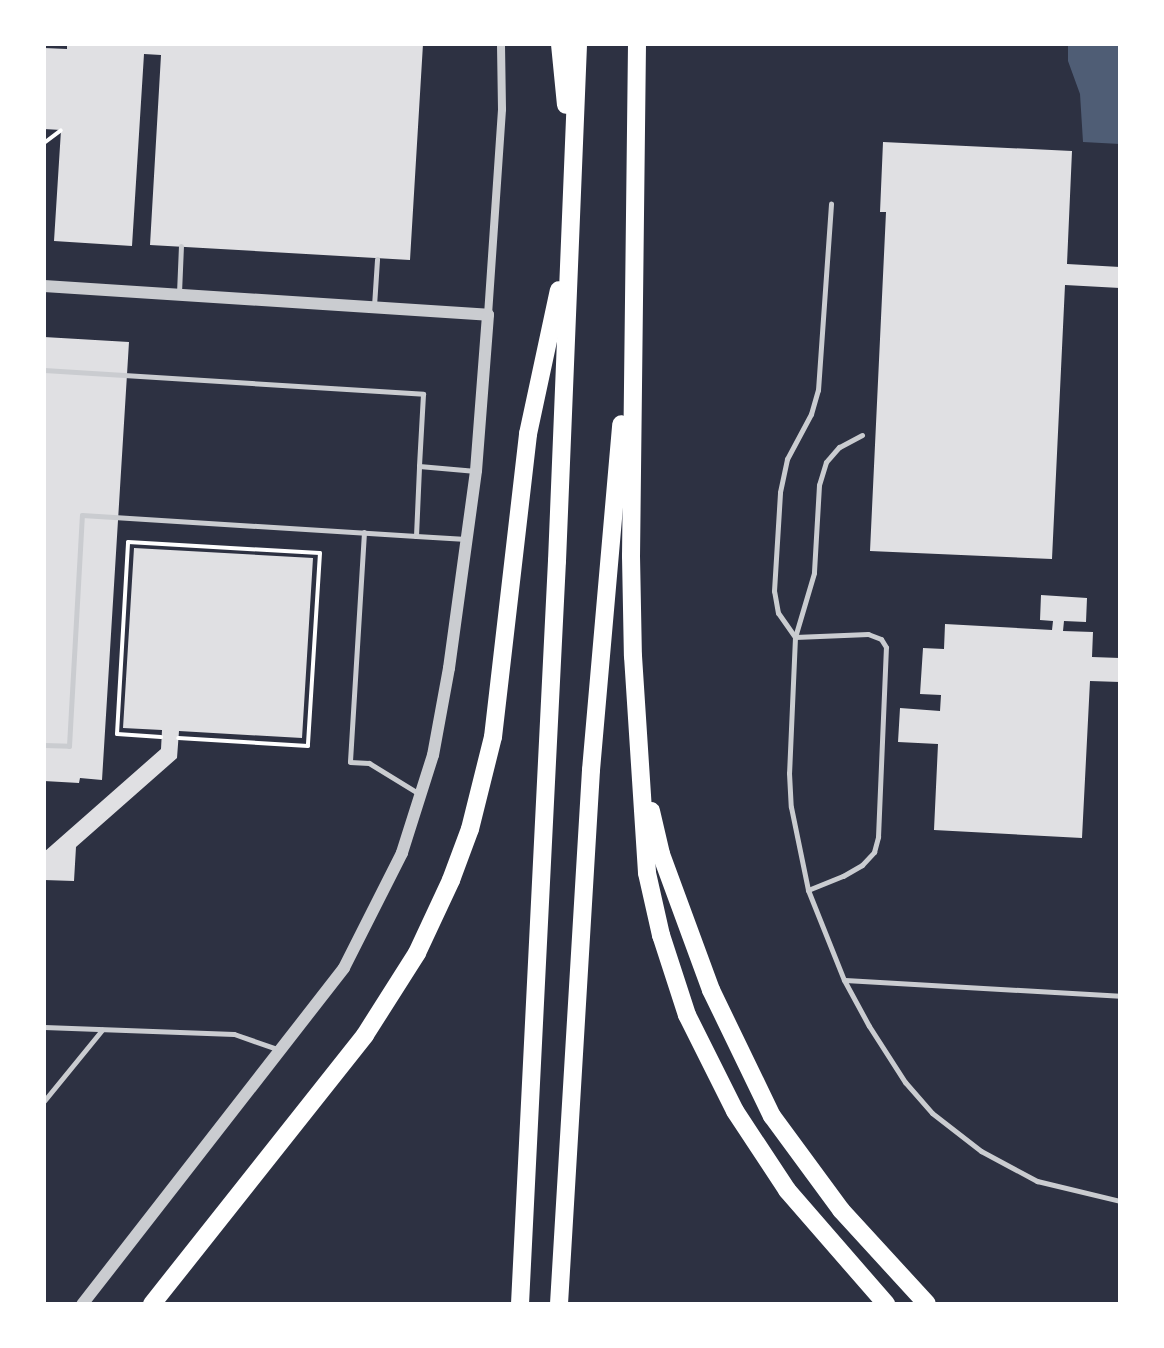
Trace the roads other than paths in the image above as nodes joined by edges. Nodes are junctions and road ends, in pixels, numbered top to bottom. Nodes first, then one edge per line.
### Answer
1 (501, 44) edge
2 (560, 44) edge
3 (578, 44) edge
4 (637, 44) edge
5 (573, 172) junction
6 (831, 203) dead end
7 (571, 236) junction
8 (181, 246) dead end
9 (377, 259) dead end
10 (44, 286) edge
11 (178, 294) junction
12 (374, 307) junction
13 (631, 310) junction
14 (488, 315) junction
15 (44, 370) edge
16 (862, 435) dead end
17 (419, 466) junction
18 (476, 471) junction
19 (364, 532) junction
20 (416, 536) junction
21 (467, 539) junction
22 (795, 637) junction
23 (44, 745) edge
24 (637, 749) junction
25 (421, 795) junction
26 (808, 890) junction
27 (844, 980) junction
28 (1120, 996) edge
29 (44, 1027) edge
30 (103, 1029) junction
31 (282, 1051) junction
32 (44, 1101) edge
33 (1120, 1201) edge
34 (82, 1304) edge
35 (152, 1304) edge
36 (520, 1304) edge
37 (559, 1304) edge
38 (886, 1304) edge
39 (927, 1304) edge

1 - 14 street
2 - 5 highway
3 - 5 highway
4 - 13 highway
5 - 7 highway
6 - 22 lane
7 - 35 highway
7 - 36 highway
8 - 11 lane
9 - 12 lane
10 - 11 street
11 - 12 street
12 - 14 street
13 - 24 highway
13 - 37 highway
14 - 18 street
15 - 17 lane
16 - 22 lane
17 - 18 lane
17 - 20 lane
18 - 21 street
19 - 20 lane
19 - 23 lane
19 - 25 lane
20 - 21 lane
21 - 25 street
22 - 26 lane
22 - 26 lane
24 - 38 highway
24 - 39 highway
25 - 31 street
26 - 27 lane
27 - 28 lane
27 - 33 lane
29 - 30 lane
30 - 31 lane
30 - 32 lane
31 - 34 street

